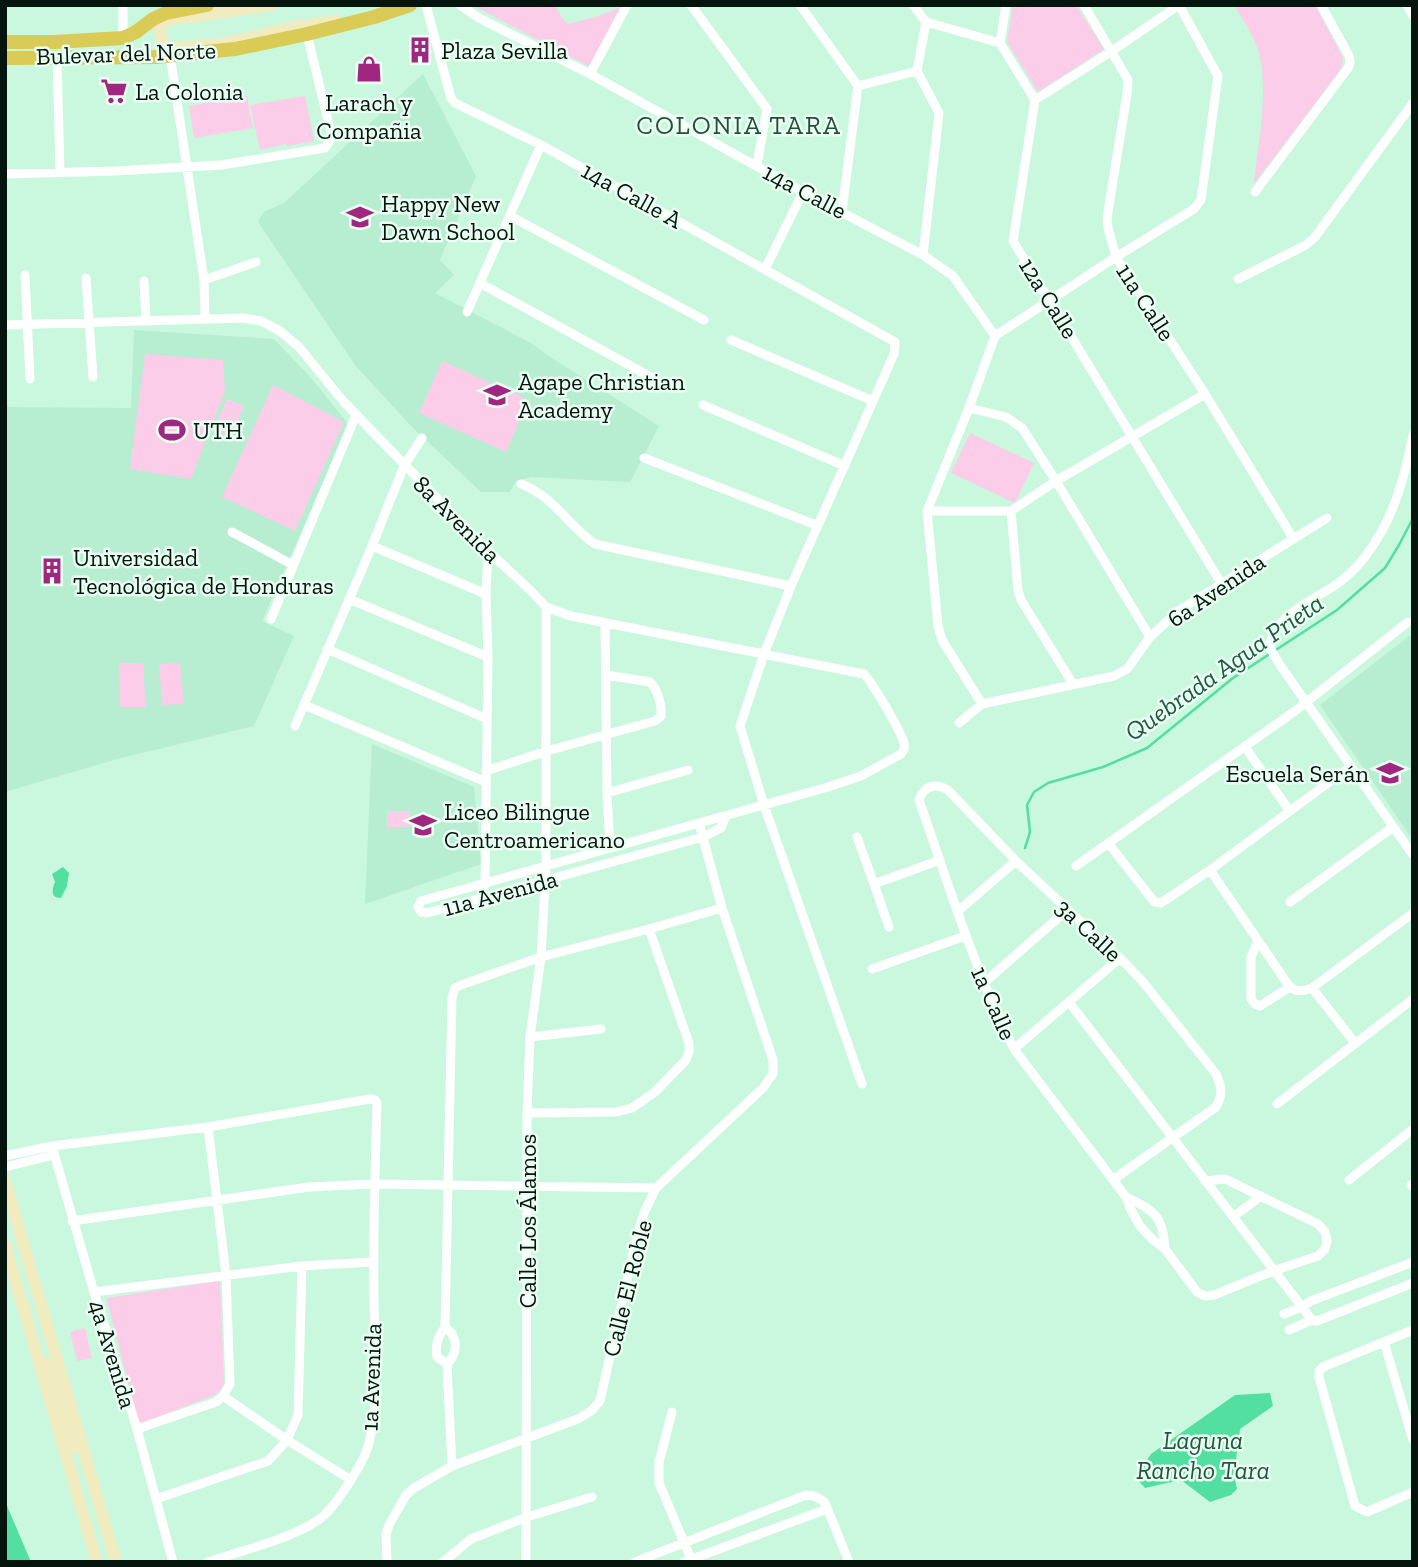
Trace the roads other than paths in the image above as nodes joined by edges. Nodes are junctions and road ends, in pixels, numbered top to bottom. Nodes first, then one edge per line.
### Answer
1 (123, 5) edge
2 (208, 5) edge
3 (272, 5) edge
4 (410, 5) edge
5 (426, 5) edge
6 (460, 5) edge
7 (627, 5) edge
8 (691, 5) edge
9 (800, 5) edge
10 (913, 5) edge
11 (1006, 5) edge
12 (1084, 5) edge
13 (1179, 5) edge
14 (1321, 5) edge
15 (1407, 5) edge
16 (1413, 16) edge
17 (374, 17) junction
18 (926, 22) junction
19 (307, 34) junction
20 (123, 38) junction
21 (5, 42) edge
22 (1000, 43) junction
23 (1112, 51) junction
24 (170, 55) junction
25 (57, 57) junction
26 (5, 58) edge
27 (917, 71) junction
28 (590, 74) junction
29 (859, 86) junction
30 (1035, 100) junction
31 (1413, 103) edge
32 (541, 145) junction
33 (757, 165) junction
34 (187, 167) junction
35 (60, 172) junction
36 (5, 174) edge
37 (803, 192) junction
38 (1255, 192) dead end
39 (842, 211) junction
40 (510, 216) junction
41 (923, 255) junction
42 (1116, 257) junction
43 (256, 262) dead end
44 (765, 269) junction
45 (25, 275) dead end
46 (86, 278) dead end
47 (1238, 279) dead end
48 (204, 280) junction
49 (144, 281) dead end
50 (480, 283) junction
51 (1050, 300) junction
52 (467, 312) dead end
53 (205, 319) junction
54 (146, 320) junction
55 (704, 320) dead end
56 (89, 322) junction
57 (27, 324) junction
58 (5, 325) edge
59 (995, 336) junction
60 (731, 340) dead end
61 (93, 377) dead end
62 (30, 379) dead end
63 (667, 386) dead end
64 (1205, 394) junction
65 (873, 401) junction
66 (703, 405) dead end
67 (969, 408) junction
68 (356, 415) junction
69 (1413, 435) edge
70 (1133, 436) junction
71 (422, 438) dead end
72 (644, 458) dead end
73 (404, 466) junction
74 (845, 466) junction
75 (1056, 481) junction
76 (522, 484) dead end
77 (928, 511) junction
78 (1011, 511) junction
79 (1327, 518) dead end
80 (816, 525) junction
81 (232, 532) dead end
82 (1293, 538) junction
83 (372, 546) junction
84 (488, 551) junction
85 (293, 565) junction
86 (1222, 583) junction
87 (791, 586) junction
88 (486, 594) junction
89 (349, 599) junction
90 (546, 607) junction
91 (271, 620) dead end
92 (1408, 622) dead end
93 (605, 623) junction
94 (1150, 637) junction
95 (327, 649) junction
96 (764, 654) junction
97 (488, 657) junction
98 (606, 675) junction
99 (1073, 684) junction
100 (1306, 702) junction
101 (982, 704) junction
102 (304, 705) junction
103 (487, 719) junction
104 (959, 723) dead end
105 (295, 726) dead end
106 (606, 734) junction
107 (1245, 747) junction
108 (904, 749) joint
109 (547, 751) junction
110 (1351, 766) junction
111 (688, 770) dead end
112 (486, 771) junction
113 (486, 782) junction
114 (930, 786) joint
115 (607, 793) junction
116 (764, 805) junction
117 (1289, 810) junction
118 (726, 816) junction
119 (699, 823) junction
120 (1393, 827) junction
121 (703, 837) junction
122 (857, 837) dead end
123 (1108, 843) junction
124 (611, 848) junction
125 (1413, 855) edge
126 (940, 860) junction
127 (1016, 862) junction
128 (546, 866) junction
129 (1076, 866) dead end
130 (1210, 870) junction
131 (545, 881) junction
132 (485, 883) junction
133 (874, 884) junction
134 (484, 897) junction
135 (1290, 901) dead end
136 (722, 908) junction
137 (1067, 910) junction
138 (958, 911) junction
139 (1413, 913) edge
140 (889, 927) dead end
141 (649, 929) junction
142 (965, 936) junction
143 (1258, 941) junction
144 (541, 957) junction
145 (1120, 958) junction
146 (872, 969) dead end
147 (984, 983) junction
148 (1290, 987) junction
149 (1312, 988) junction
150 (1413, 999) edge
151 (1069, 1002) junction
152 (601, 1029) dead end
153 (530, 1037) junction
154 (1355, 1043) junction
155 (1014, 1049) junction
156 (862, 1084) dead end
157 (1277, 1104) dead end
158 (527, 1113) junction
159 (208, 1127) junction
160 (1413, 1129) edge
161 (1172, 1137) junction
162 (53, 1151) junction
163 (5, 1156) edge
164 (5, 1167) edge
165 (1114, 1180) junction
166 (1349, 1180) dead end
167 (5, 1181) edge
168 (1205, 1181) junction
169 (375, 1184) junction
170 (449, 1186) junction
171 (527, 1187) junction
172 (656, 1188) junction
173 (1261, 1196) junction
174 (1126, 1198) junction
175 (218, 1199) junction
176 (5, 1210) edge
177 (1233, 1217) junction
178 (5, 1220) edge
179 (72, 1221) junction
180 (5, 1244) edge
181 (1165, 1249) junction
182 (373, 1262) junction
183 (1413, 1262) edge
184 (302, 1266) junction
185 (1273, 1271) junction
186 (226, 1275) junction
187 (1413, 1283) edge
188 (94, 1292) junction
189 (1295, 1299) junction
190 (1311, 1301) junction
191 (1302, 1307) junction
192 (1284, 1314) dead end
193 (1312, 1320) junction
194 (445, 1326) junction
195 (1289, 1330) dead end
196 (1413, 1330) edge
197 (1384, 1342) junction
198 (34, 1346) junction
199 (447, 1364) junction
200 (223, 1396) junction
201 (672, 1412) dead end
202 (137, 1429) junction
203 (527, 1439) junction
204 (287, 1440) junction
205 (1413, 1440) edge
206 (82, 1447) junction
207 (452, 1466) junction
208 (351, 1480) junction
209 (1413, 1492) edge
210 (592, 1497) dead end
211 (156, 1499) junction
212 (827, 1510) junction
213 (527, 1517) junction
214 (684, 1544) junction
215 (687, 1560) edge
216 (97, 1562) edge
217 (116, 1562) edge
218 (173, 1562) edge
219 (208, 1562) edge
220 (387, 1562) edge
221 (443, 1562) edge
222 (526, 1562) edge
223 (635, 1562) edge
224 (849, 1562) edge

1 - 20 street
2 - 20 highway, Bulevar del Norte
3 - 17 main road
4 - 17 highway, Bulevar del Norte
5 - 32 street, 14a Calle A
6 - 28 street, 14a Calle
7 - 28 street
8 - 33 street
9 - 29 street
10 - 18 street
11 - 22 street
12 - 23 street, 11a Calle
13 - 23 street
13 - 42 street
14 - 38 street
15 - 16 street
17 - 19 highway, Bulevar del Norte
18 - 22 street
18 - 27 street
19 - 24 highway, Bulevar del Norte
19 - 34 street
20 - 21 highway, Bulevar del Norte
22 - 30 street
23 - 30 street
23 - 42 street, 11a Calle
24 - 25 highway, Bulevar del Norte
24 - 34 street
25 - 26 highway, Bulevar del Norte
25 - 35 street
27 - 29 street
27 - 41 street
28 - 33 street, 14a Calle
29 - 39 street
30 - 51 street, 12a Calle
31 - 47 street
32 - 40 street
32 - 44 street, 14a Calle A
33 - 37 street, 14a Calle
34 - 35 street
34 - 48 street
35 - 36 street
37 - 39 street, 14a Calle
37 - 44 street
39 - 41 street, 14a Calle
40 - 50 street
40 - 55 street
41 - 59 street, 14a Calle
42 - 51 street
42 - 64 street, 11a Calle
43 - 48 street
44 - 65 street, 14a Calle A
45 - 57 street
46 - 56 street
48 - 53 street
49 - 54 street
50 - 52 street
50 - 63 street
51 - 59 street
51 - 70 street, 12a Calle
53 - 54 street, 8a Avenida
53 - 68 street, 8a Avenida
54 - 56 street, 8a Avenida
56 - 57 street, 8a Avenida
56 - 61 street
57 - 58 street, 8a Avenida
57 - 62 street
59 - 67 street
60 - 65 street
64 - 70 street
64 - 82 street, 11a Calle
65 - 74 street
66 - 74 street
67 - 75 street
67 - 77 street
68 - 73 street, 8a Avenida
68 - 85 street
69 - 100 street
70 - 75 street
70 - 86 street, 12a Calle
71 - 73 street
72 - 80 street
73 - 83 street
73 - 84 street, 8a Avenida
74 - 80 street
75 - 78 street
75 - 94 street
76 - 87 street
77 - 78 street
77 - 101 street
78 - 99 street
79 - 82 street, 6a Avenida
80 - 87 street
81 - 85 street
82 - 86 street, 6a Avenida
83 - 88 street
83 - 89 street
84 - 88 street
84 - 90 street, 8a Avenida
85 - 91 street
86 - 94 street, 6a Avenida
87 - 96 street
88 - 97 street
89 - 95 street
89 - 97 street
90 - 93 street, 8a Avenida
90 - 109 street, Calle Los Álamos
92 - 100 street
93 - 96 street, 8a Avenida
93 - 98 street
94 - 99 street, 6a Avenida
95 - 102 street
95 - 103 street
96 - 108 street, 8a Avenida
96 - 116 street
97 - 103 street
98 - 106 street
98 - 106 street
99 - 101 street, 6a Avenida
100 - 107 street
100 - 110 street
101 - 104 street, 6a Avenida
102 - 105 street
102 - 113 street
103 - 112 street
106 - 109 street
106 - 115 street
107 - 117 street
107 - 123 street
108 - 116 street, 11a Avenida
109 - 112 street
109 - 128 street, Calle Los Álamos
110 - 117 street
110 - 120 street
111 - 115 street
112 - 113 street
113 - 132 street
114 - 126 street, 1a Calle
114 - 127 street, 3a Calle
115 - 124 street
116 - 118 street, 11a Avenida
116 - 156 street
117 - 130 street
118 - 119 street, 11a Avenida
118 - 121 street, 11a Avenida
119 - 121 street, Calle El Roble
119 - 124 street, 11a Avenida
120 - 125 street
120 - 135 street
121 - 131 street, 11a Avenida
121 - 136 street, Calle El Roble
122 - 133 street
123 - 129 street
123 - 130 street
124 - 128 street, 11a Avenida
126 - 133 street
126 - 138 street, 1a Calle
127 - 137 street, 3a Calle
127 - 138 street
128 - 131 street, Calle Los Álamos
128 - 132 street, 11a Avenida
130 - 143 street
131 - 134 street, 11a Avenida
131 - 144 street, Calle Los Álamos
132 - 134 street
132 - 134 street, 11a Avenida
133 - 140 street
136 - 141 street
136 - 172 street, Calle El Roble
137 - 145 street, 3a Calle
137 - 147 street
138 - 142 street, 1a Calle
139 - 149 street
141 - 144 street
141 - 158 street
142 - 146 street
142 - 147 street, 1a Calle
143 - 148 street
143 - 148 street
144 - 153 street, Calle Los Álamos
144 - 170 street
145 - 151 street
145 - 161 street, 3a Calle
147 - 155 street, 1a Calle
148 - 149 street
149 - 154 street
150 - 154 street
151 - 155 street
151 - 161 street
152 - 153 street
153 - 158 street, Calle Los Álamos
154 - 157 street
155 - 165 street, 1a Calle
158 - 171 street, Calle Los Álamos
159 - 162 street
159 - 169 street, 1a Avenida
159 - 175 street
160 - 166 street
161 - 165 street
161 - 168 street
162 - 163 street
162 - 164 street
162 - 179 street, 4a Avenida
165 - 174 street, 1a Calle
167 - 206 main road
168 - 173 street
168 - 177 street
169 - 170 street
169 - 175 street
169 - 182 street, 1a Avenida
170 - 171 street
170 - 194 street
171 - 172 street
171 - 203 street, Calle Los Álamos
172 - 203 street, Calle El Roble
173 - 177 street
173 - 185 street
174 - 181 street, 1a Calle
174 - 181 street, 1a Calle
175 - 179 street
175 - 186 street
176 - 178 main road
177 - 185 street
179 - 188 street, 4a Avenida
180 - 198 main road
181 - 185 street, 1a Calle
182 - 184 street
182 - 208 street, 1a Avenida
183 - 190 street
184 - 186 street
184 - 204 street
185 - 189 street
186 - 188 street
186 - 200 street
187 - 193 street
188 - 202 street, 4a Avenida
189 - 190 street
189 - 191 street
190 - 191 street
191 - 192 street
191 - 193 street
193 - 195 street
194 - 199 street
194 - 199 street
196 - 197 street
197 - 205 street
197 - 209 street
198 - 206 main road
198 - 216 main road
199 - 207 street
200 - 202 street
200 - 204 street
201 - 214 street
202 - 211 street, 4a Avenida
203 - 207 street, Calle El Roble
203 - 213 street, Calle Los Álamos
204 - 208 street
204 - 211 street
206 - 217 main road
207 - 220 street, Calle El Roble
208 - 219 street, 1a Avenida
210 - 213 street
211 - 218 street, 4a Avenida
212 - 214 street
212 - 215 street
212 - 224 street
213 - 221 street
213 - 222 street, Calle Los Álamos
214 - 215 street
214 - 223 street

